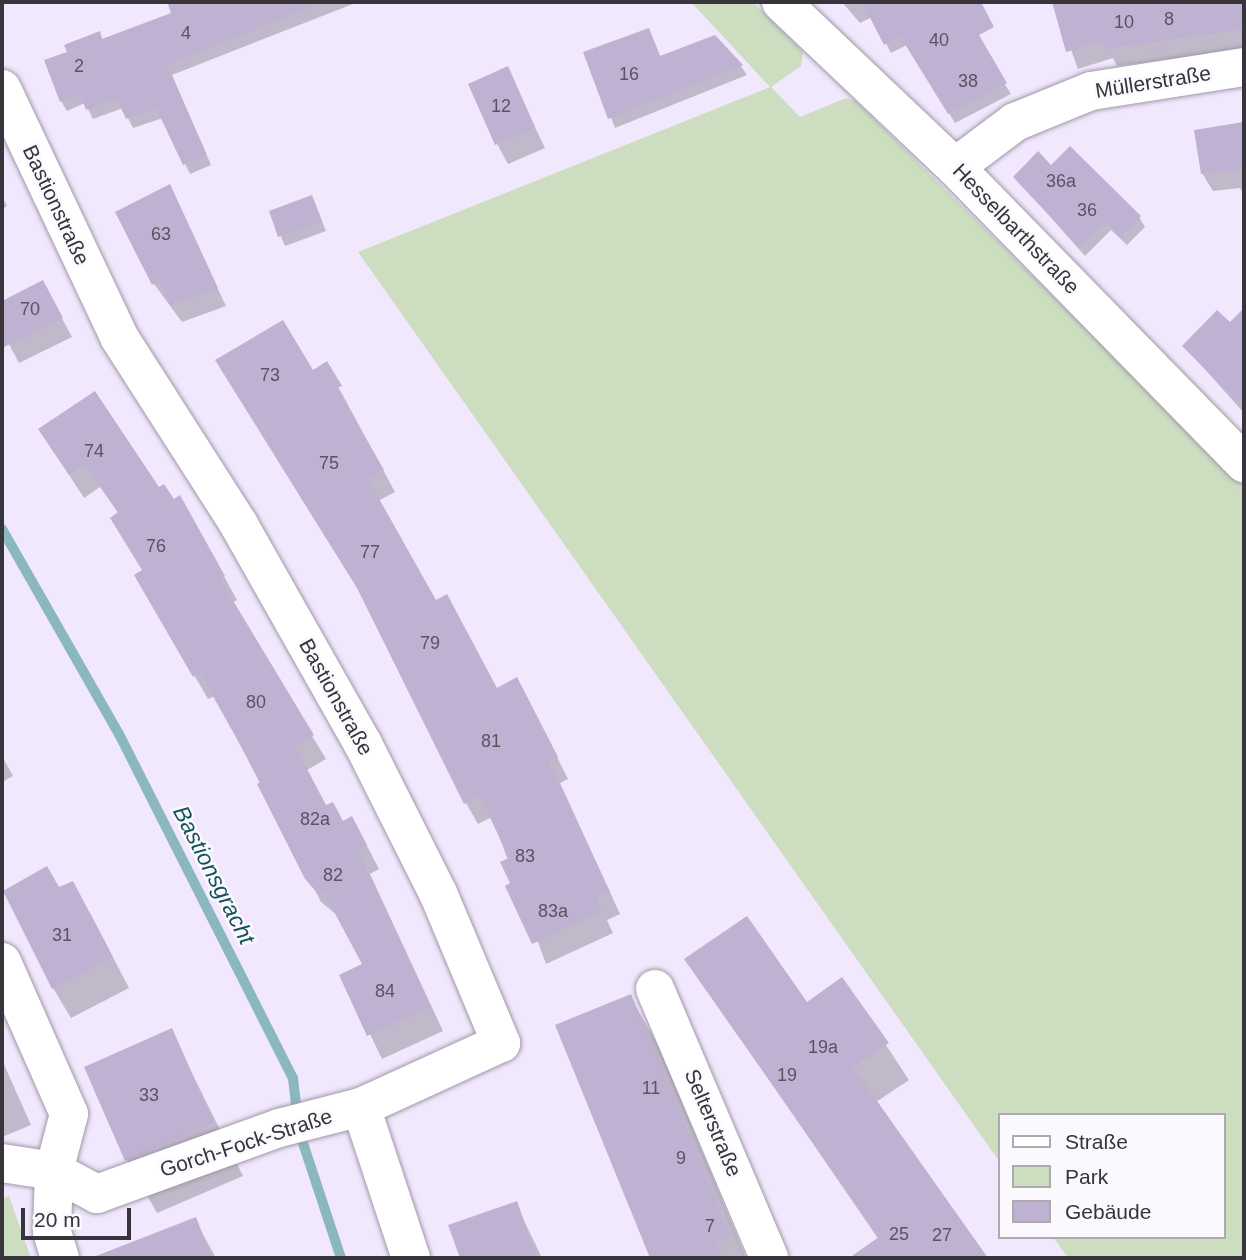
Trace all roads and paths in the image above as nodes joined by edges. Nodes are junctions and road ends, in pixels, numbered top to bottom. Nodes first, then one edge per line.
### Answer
1 (781, 2) edge
2 (1244, 67) edge
3 (2, 89) edge
4 (955, 167) junction
5 (1244, 463) edge
6 (2, 962) edge
7 (655, 989) dead end
8 (362, 1107) junction
9 (2, 1163) edge
10 (54, 1171) junction
11 (60, 1258) edge
12 (411, 1258) edge
13 (769, 1258) edge

1 - 4 street, Hesselbarthstraße
2 - 4 street, Müllerstraße
3 - 8 street, Bastionstraße
4 - 5 street, Hesselbarthstraße
6 - 10 street
7 - 13 street, Selterstraße
8 - 10 street, Gorch-Fock-Straße
8 - 12 street
9 - 10 street, Gorch-Fock-Straße
10 - 11 street

